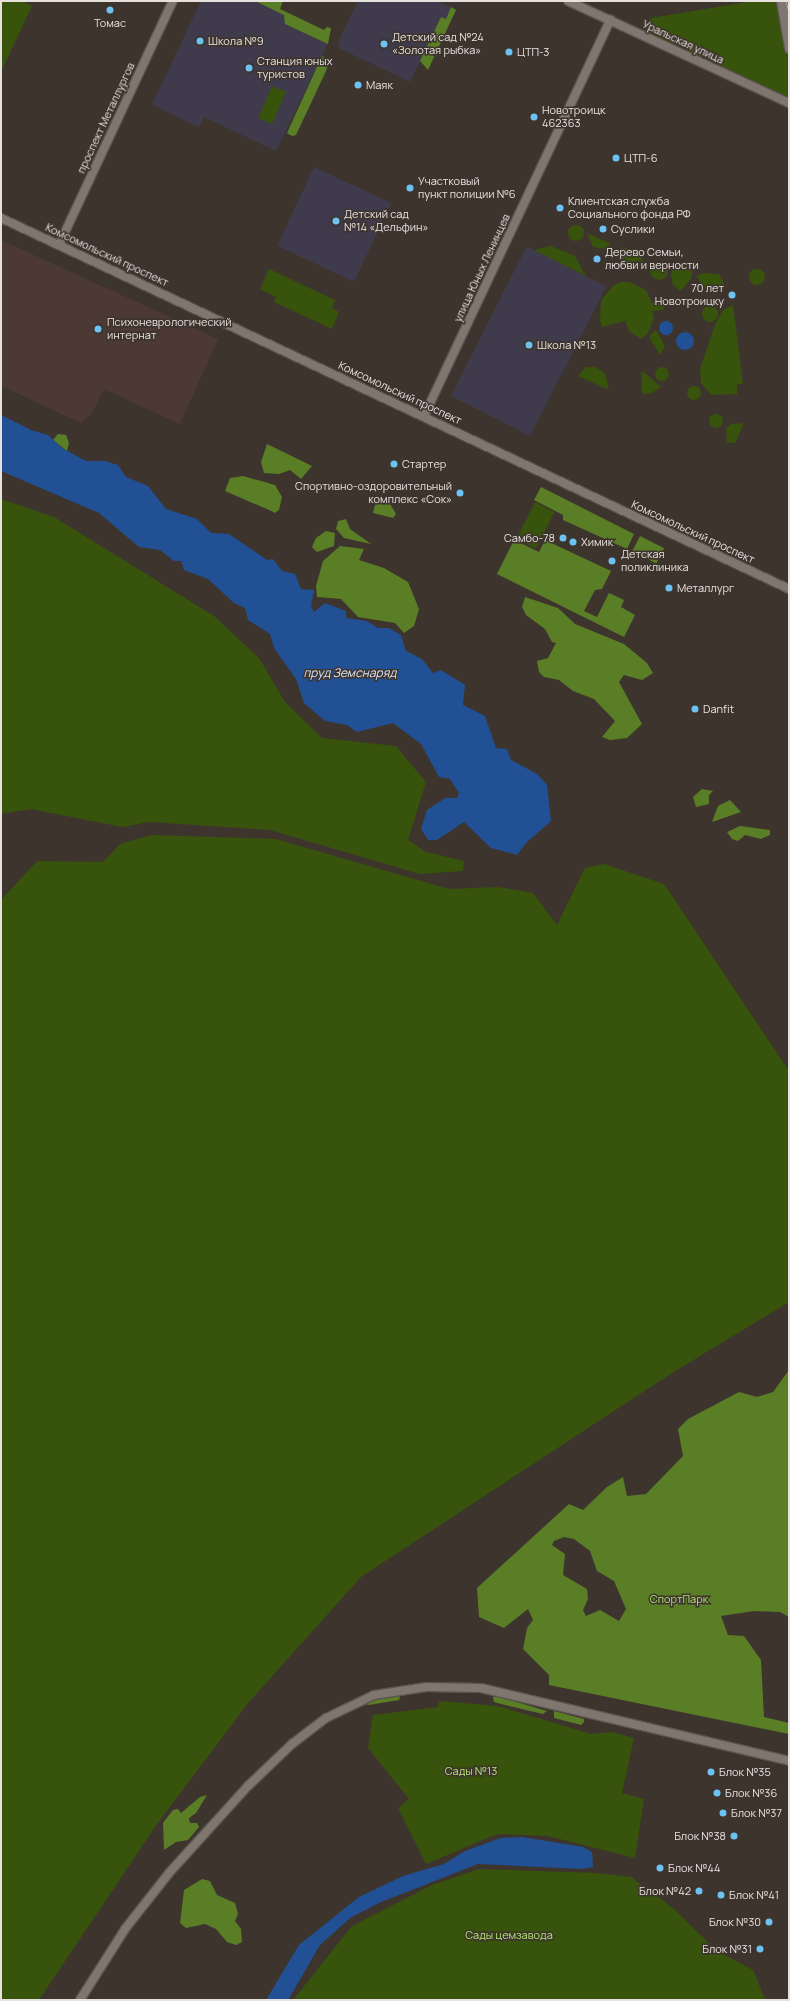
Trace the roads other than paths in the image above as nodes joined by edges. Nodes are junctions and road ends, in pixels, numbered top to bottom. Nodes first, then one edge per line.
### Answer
1 (174, 1) edge
2 (568, 1) edge
3 (781, 1) edge
4 (610, 20) junction
5 (789, 48) edge
6 (789, 103) edge
7 (1, 218) edge
8 (59, 245) junction
9 (424, 416) junction
10 (789, 589) edge
11 (789, 1761) edge
12 (80, 2000) edge

1 - 8 street, проспект Металлургов
2 - 4 street, Уральская улица
3 - 5 main road
4 - 6 street, Уральская улица
4 - 9 street, улица Юных Ленинцев
7 - 8 street, Комсомольский проспект
8 - 9 street, Комсомольский проспект
9 - 10 street, Комсомольский проспект
11 - 12 street

